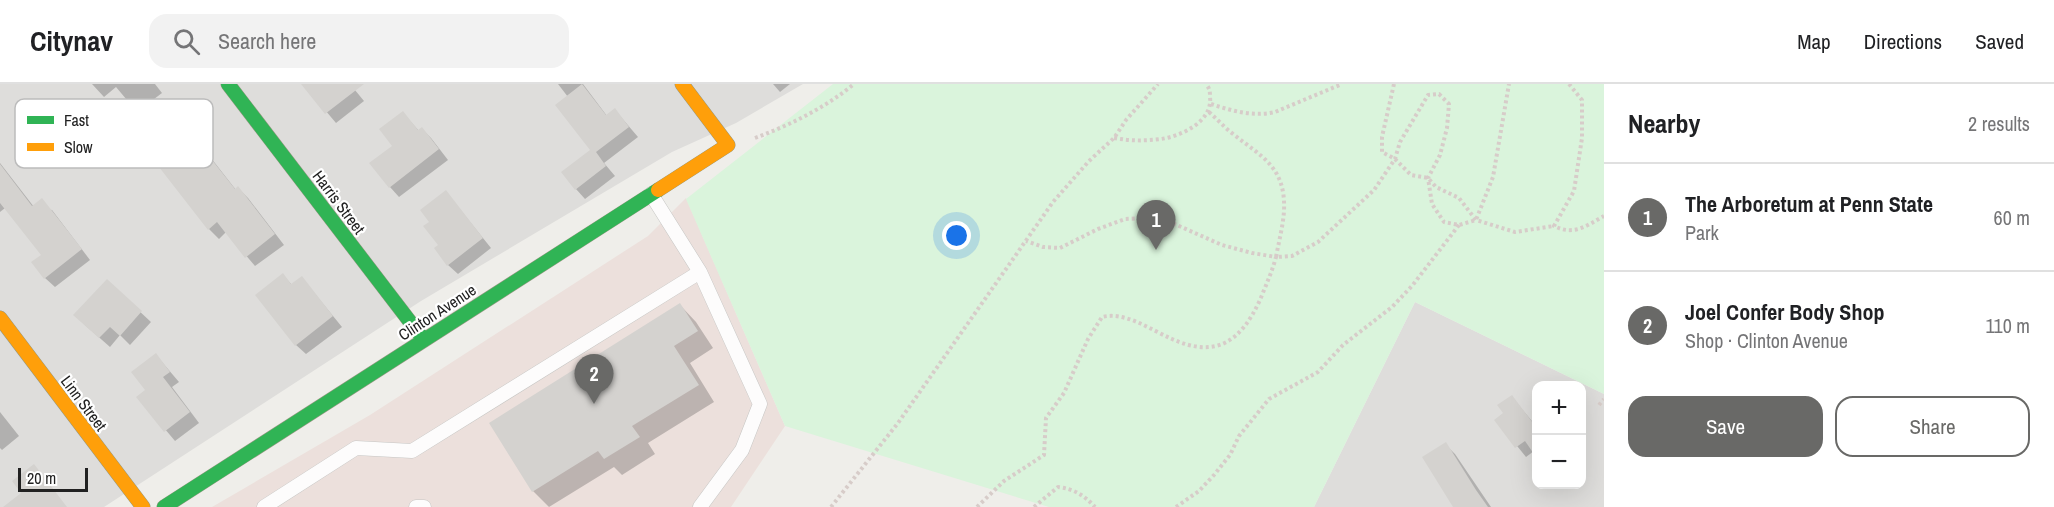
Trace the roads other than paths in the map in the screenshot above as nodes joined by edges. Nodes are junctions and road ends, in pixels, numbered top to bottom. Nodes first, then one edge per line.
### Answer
1 (228, 84) edge
2 (682, 84) edge
3 (651, 194) junction
4 (699, 272) junction
5 (0, 318) edge
6 (424, 340) junction
7 (182, 495) junction
8 (142, 507) edge
9 (164, 507) edge
10 (193, 507) edge
11 (264, 507) edge
12 (416, 507) edge
13 (424, 507) edge
14 (700, 507) edge

1 - 6 street, Harris Street
2 - 3 street, Clinton Avenue
3 - 4 lane
3 - 6 street, Clinton Avenue
4 - 11 lane
4 - 14 lane
5 - 8 street, Linn Street
6 - 7 street, Clinton Avenue
7 - 9 street, Clinton Avenue
7 - 10 lane
12 - 13 lane

